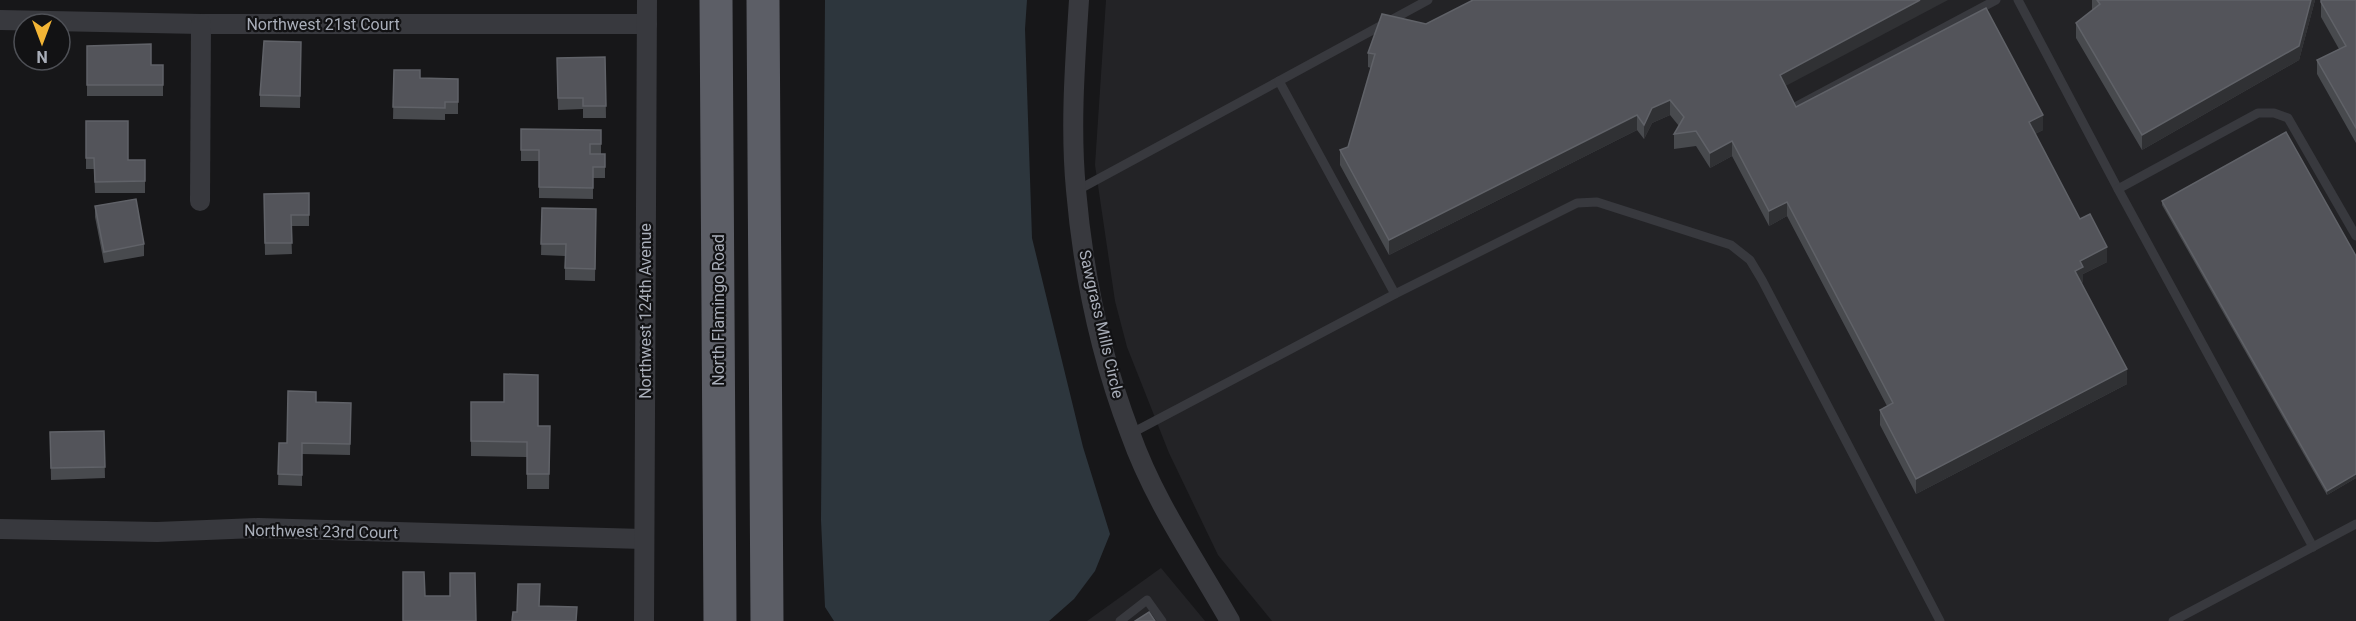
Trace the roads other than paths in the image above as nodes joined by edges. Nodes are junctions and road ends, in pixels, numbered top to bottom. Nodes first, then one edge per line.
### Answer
1 (647, 0) edge
2 (716, 0) edge
3 (763, 0) edge
4 (1079, 0) edge
5 (1428, 0) edge
6 (1996, 0) edge
7 (2018, 0) edge
8 (0, 20) edge
9 (201, 24) junction
10 (647, 24) junction
11 (1279, 81) junction
12 (1797, 106) edge
13 (2118, 189) junction
14 (1076, 191) junction
15 (200, 201) dead end
16 (2356, 236) edge
17 (1395, 294) junction
18 (1130, 434) junction
19 (2356, 524) edge
20 (0, 529) edge
21 (643, 539) junction
22 (2313, 547) junction
23 (644, 621) edge
24 (720, 621) edge
25 (767, 621) edge
26 (1120, 621) edge
27 (1161, 621) edge
28 (1230, 621) edge
29 (1940, 621) edge
30 (2173, 621) edge

1 - 10 street, Northwest 124th Avenue
2 - 24 highway, North Flamingo Road
3 - 25 highway
4 - 14 street, Sawgrass Mills Circle
5 - 11 lane
6 - 12 lane
7 - 13 lane
8 - 9 street, Northwest 21st Court
9 - 10 street, Northwest 21st Court
9 - 15 street
10 - 21 street, Northwest 124th Avenue
11 - 14 lane
11 - 17 lane
13 - 16 lane
13 - 22 lane
14 - 18 street, Sawgrass Mills Circle
17 - 18 lane
17 - 29 lane
18 - 28 street, Sawgrass Mills Circle
19 - 22 lane
20 - 21 street, Northwest 23rd Court
21 - 23 street, Northwest 124th Avenue
22 - 30 lane
26 - 27 lane

